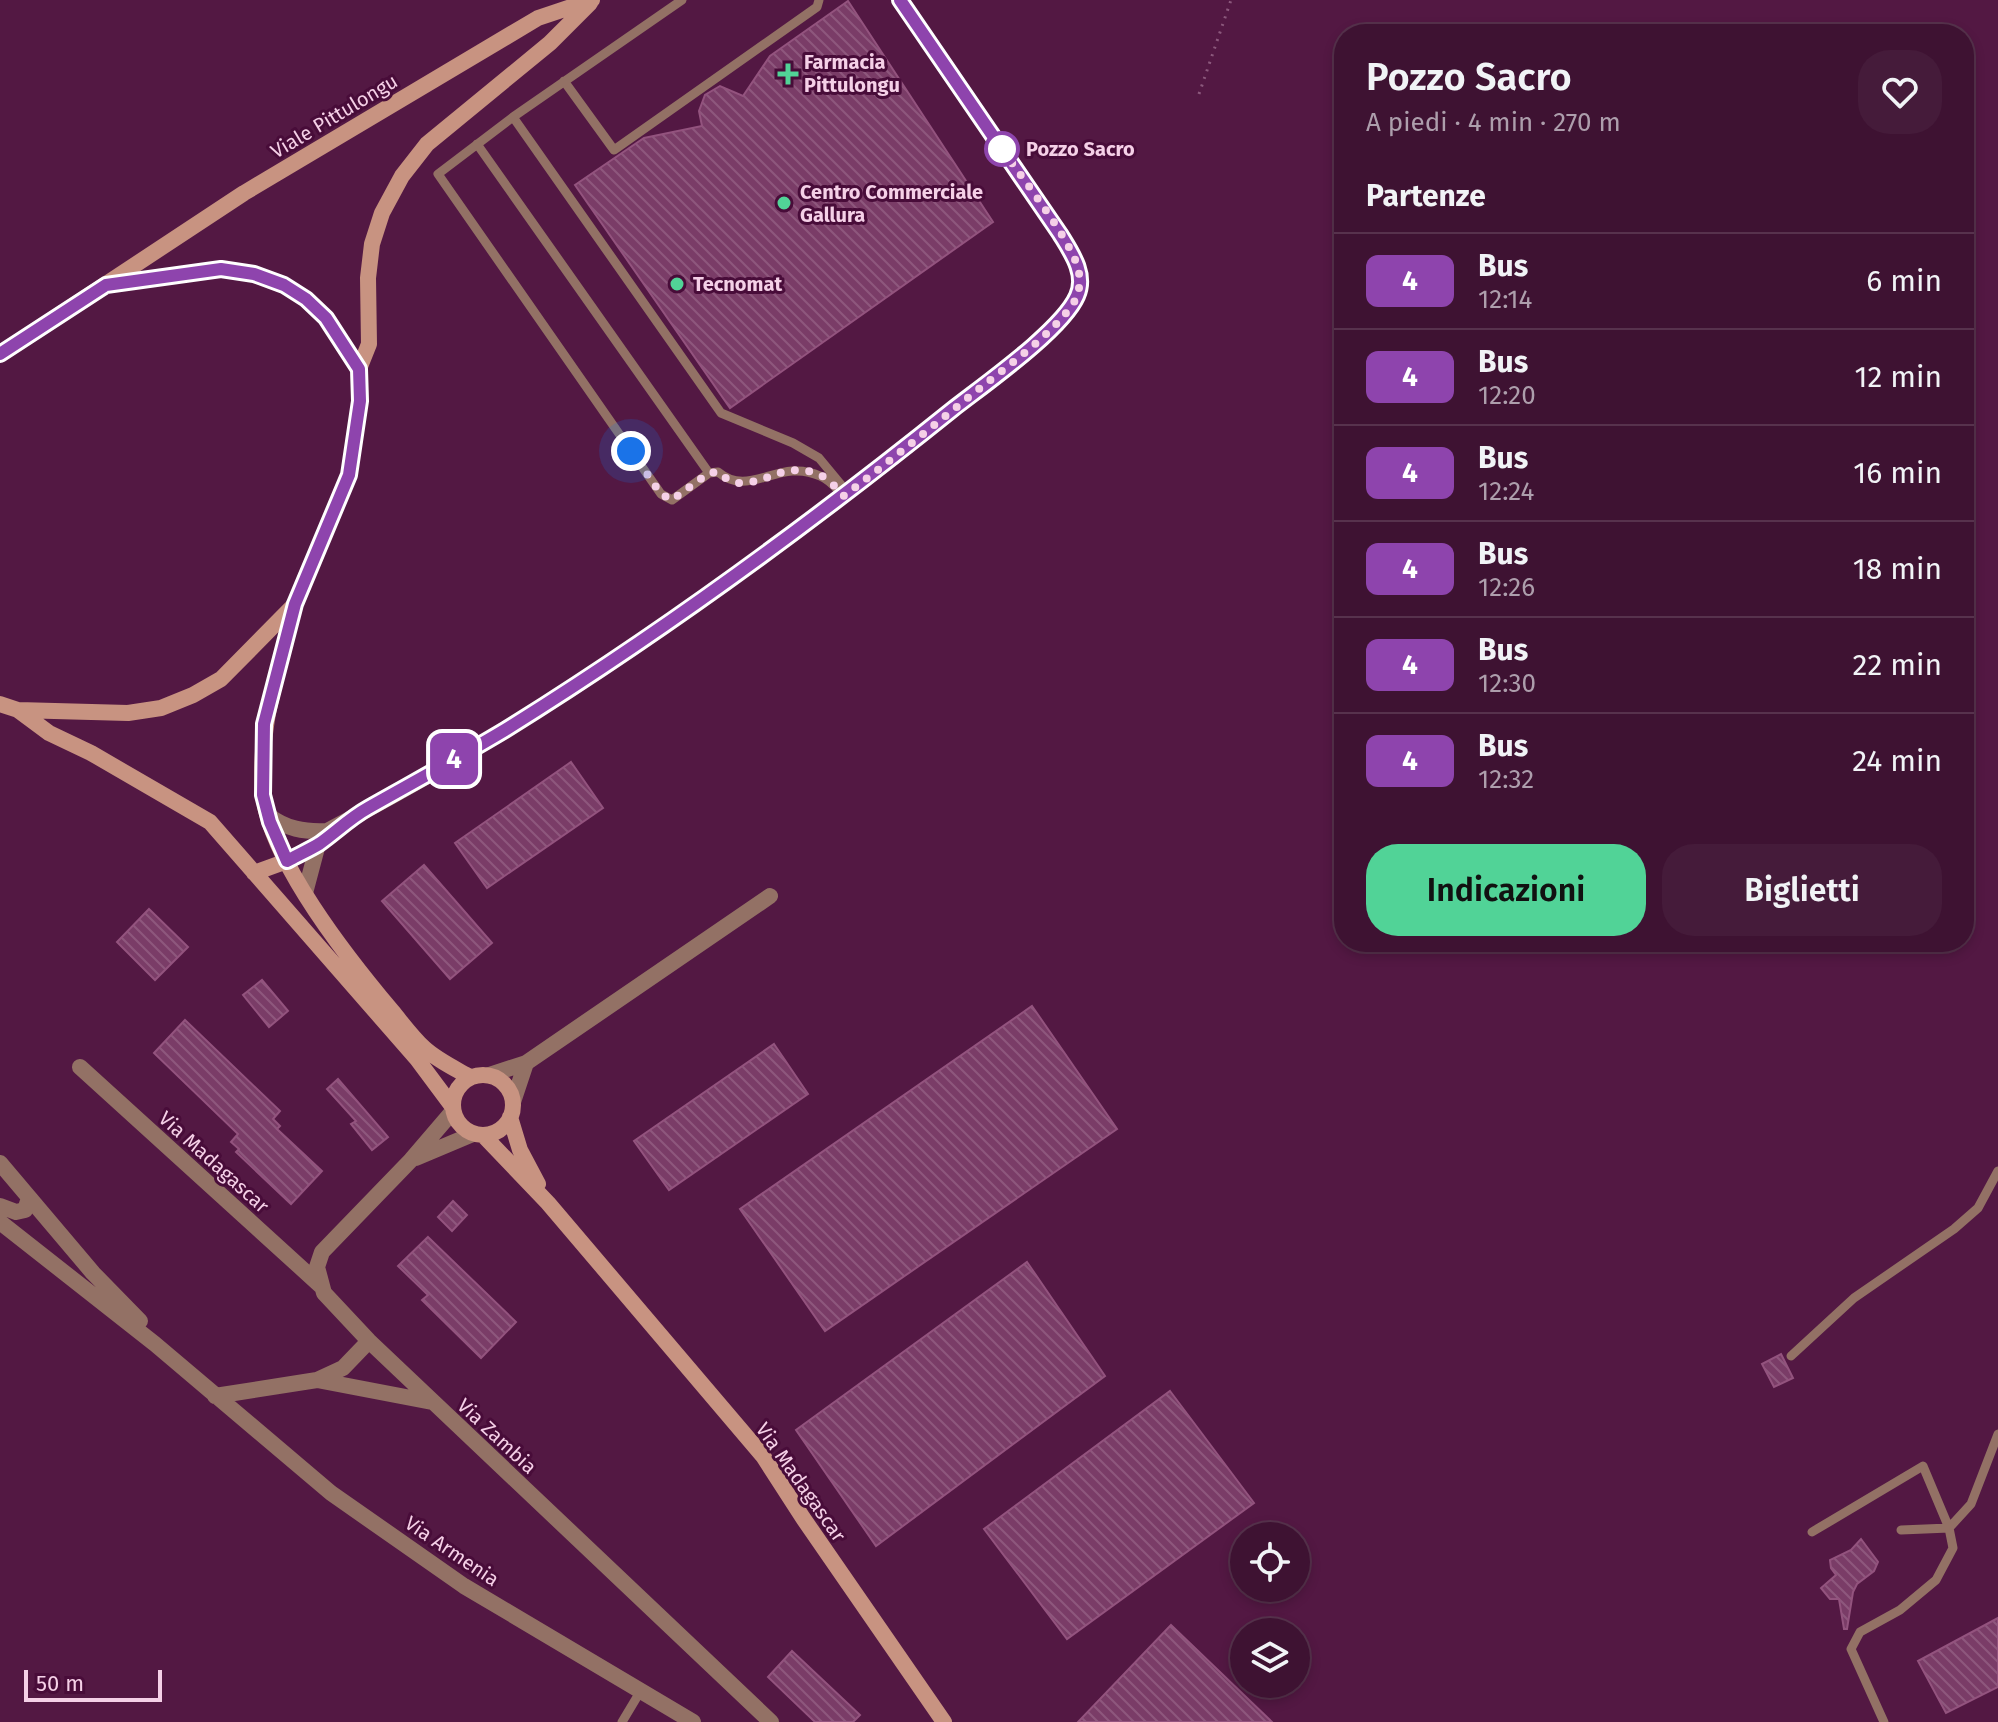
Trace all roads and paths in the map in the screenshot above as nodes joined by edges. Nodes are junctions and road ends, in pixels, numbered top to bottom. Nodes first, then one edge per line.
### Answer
1 (593, 0) edge
2 (682, 0) edge
3 (819, 0) edge
4 (900, 0) edge
5 (1231, 0) edge
6 (564, 81) junction
7 (1199, 94) dead end
8 (513, 117) junction
9 (477, 144) junction
10 (106, 285) junction
11 (0, 354) edge
12 (359, 369) junction
13 (709, 473) junction
14 (846, 494) junction
15 (295, 604) junction
16 (0, 704) edge
17 (18, 710) junction
18 (268, 815) junction
19 (349, 819) junction
20 (318, 844) junction
21 (287, 861) junction
22 (254, 873) junction
23 (305, 893) junction
24 (770, 896) dead end
25 (526, 1063) junction
26 (80, 1067) dead end
27 (489, 1075) junction
28 (470, 1077) junction
29 (452, 1108) junction
30 (512, 1110) junction
31 (478, 1134) junction
32 (411, 1160) junction
33 (0, 1163) edge
34 (1998, 1171) edge
35 (29, 1198) junction
36 (548, 1203) junction
37 (0, 1206) edge
38 (0, 1222) edge
39 (321, 1286) junction
40 (369, 1341) junction
41 (1791, 1356) dead end
42 (317, 1380) junction
43 (211, 1392) junction
44 (432, 1402) junction
45 (1998, 1434) edge
46 (1949, 1528) junction
47 (1901, 1530) dead end
48 (1812, 1532) dead end
49 (640, 1692) junction
50 (622, 1722) edge
51 (693, 1722) edge
52 (771, 1722) edge
53 (944, 1722) edge
54 (1884, 1722) edge

1 - 10 street, Viale Pittulongu
1 - 12 street, Viale Pittulongu
2 - 6 lane
3 - 6 lane
4 - 14 street
5 - 7 path
6 - 8 lane
8 - 9 lane
8 - 14 lane
9 - 13 lane
9 - 13 lane
10 - 11 street, Viale Pittulongu
10 - 12 street
12 - 15 street, Viale Pittulongu
13 - 14 lane
14 - 19 street
15 - 17 street
15 - 18 street
16 - 17 street
17 - 22 street
18 - 19 street
18 - 21 street
19 - 20 street
20 - 21 street
20 - 23 street
21 - 22 street
21 - 23 street
22 - 29 street
23 - 28 street
24 - 25 street
25 - 27 street
25 - 30 street
26 - 39 street, Via Madagascar
27 - 28 street
27 - 30 street
28 - 29 street
29 - 31 street
29 - 32 street
30 - 31 street
30 - 36 street, Via Madagascar
31 - 32 street
31 - 36 street, Via Madagascar
32 - 39 street
33 - 35 street, Via Armenia
34 - 41 lane
35 - 37 street
35 - 43 street, Via Armenia
36 - 53 street, Via Madagascar
38 - 43 street, Via Armenia
39 - 40 street, Via Zambia
40 - 42 street
40 - 44 street, Via Zambia
42 - 43 street
42 - 44 street
43 - 49 street, Via Armenia
44 - 52 street, Via Zambia
45 - 46 lane
46 - 47 lane
46 - 48 lane
46 - 54 lane
49 - 50 lane
49 - 51 street, Via Armenia

